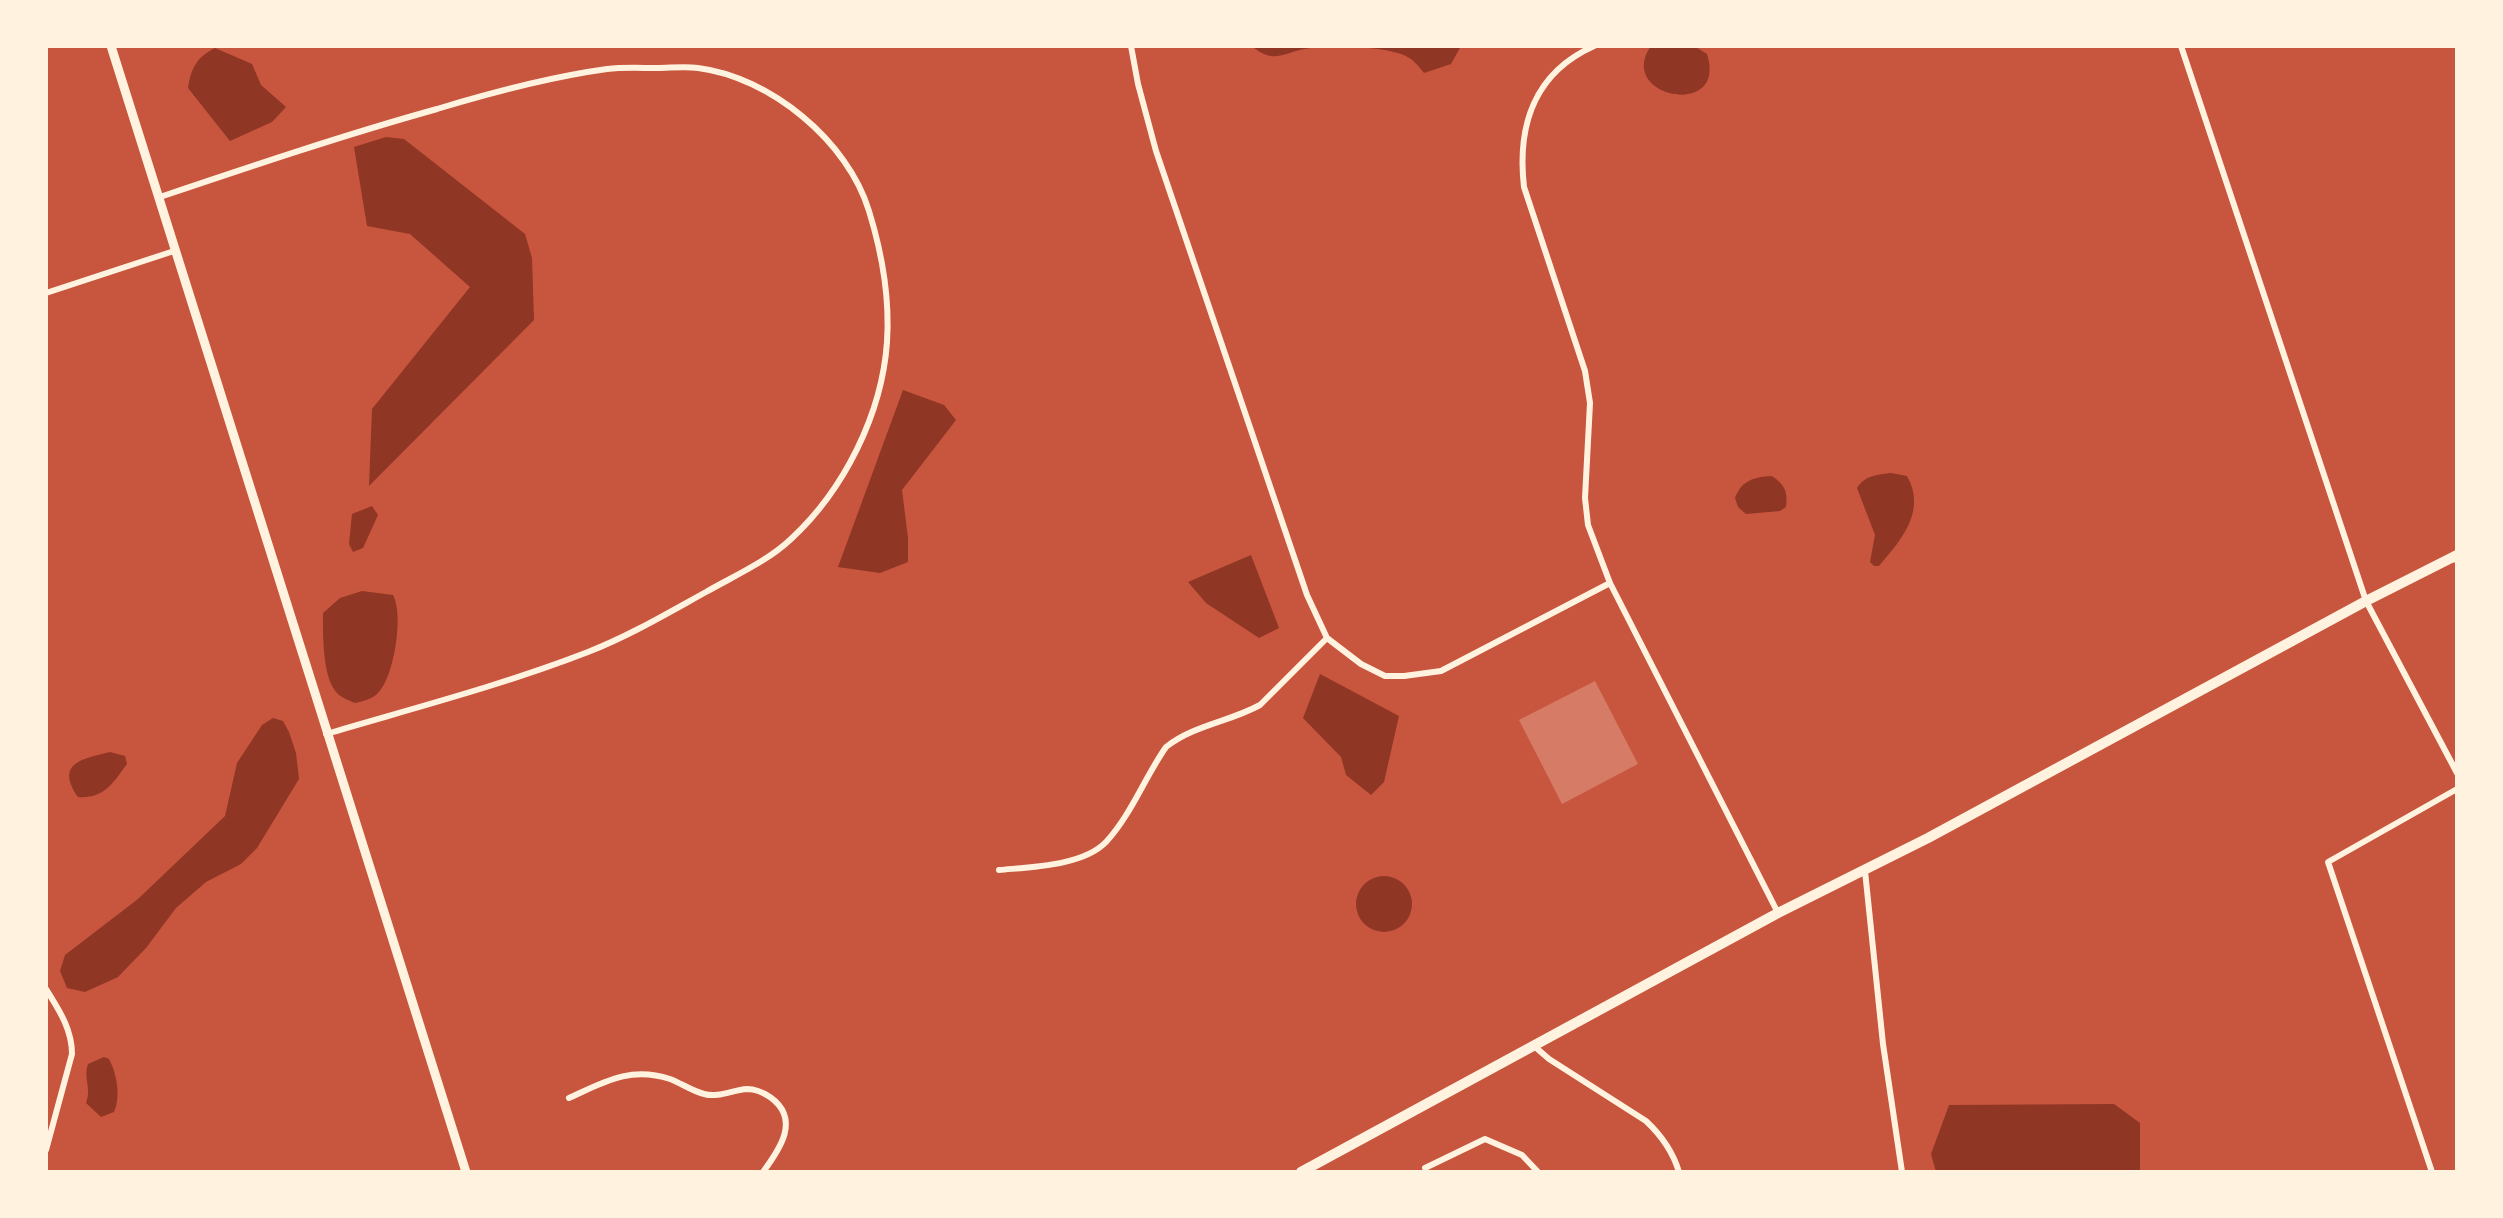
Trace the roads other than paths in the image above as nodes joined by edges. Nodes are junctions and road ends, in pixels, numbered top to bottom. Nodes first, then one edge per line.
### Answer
1 (111, 46) edge
2 (1131, 46) edge
3 (1594, 46) edge
4 (2181, 46) edge
5 (160, 197) junction
6 (174, 251) junction
7 (46, 293) edge
8 (2456, 556) edge
9 (1610, 583) junction
10 (2366, 601) junction
11 (1327, 638) junction
12 (326, 734) junction
13 (2457, 773) edge
14 (2457, 789) edge
15 (999, 870) dead end
16 (1865, 871) junction
17 (1778, 913) junction
18 (46, 989) edge
19 (1533, 1045) junction
20 (569, 1098) dead end
21 (46, 1150) edge
22 (1425, 1168) dead end
23 (466, 1172) edge
24 (763, 1172) edge
25 (1301, 1172) edge
26 (1538, 1172) edge
27 (1679, 1172) edge
28 (1902, 1172) edge
29 (2432, 1172) edge

1 - 5 main road
2 - 11 street
3 - 9 street
4 - 10 street
5 - 6 main road
5 - 12 street
6 - 7 street
6 - 12 main road
8 - 10 main road
9 - 11 street
9 - 17 street
10 - 13 street
10 - 16 main road
11 - 15 street
12 - 23 main road
14 - 29 street
16 - 17 main road
16 - 28 street
17 - 19 main road
18 - 21 street
19 - 25 main road
19 - 27 street
20 - 24 street
22 - 26 street

